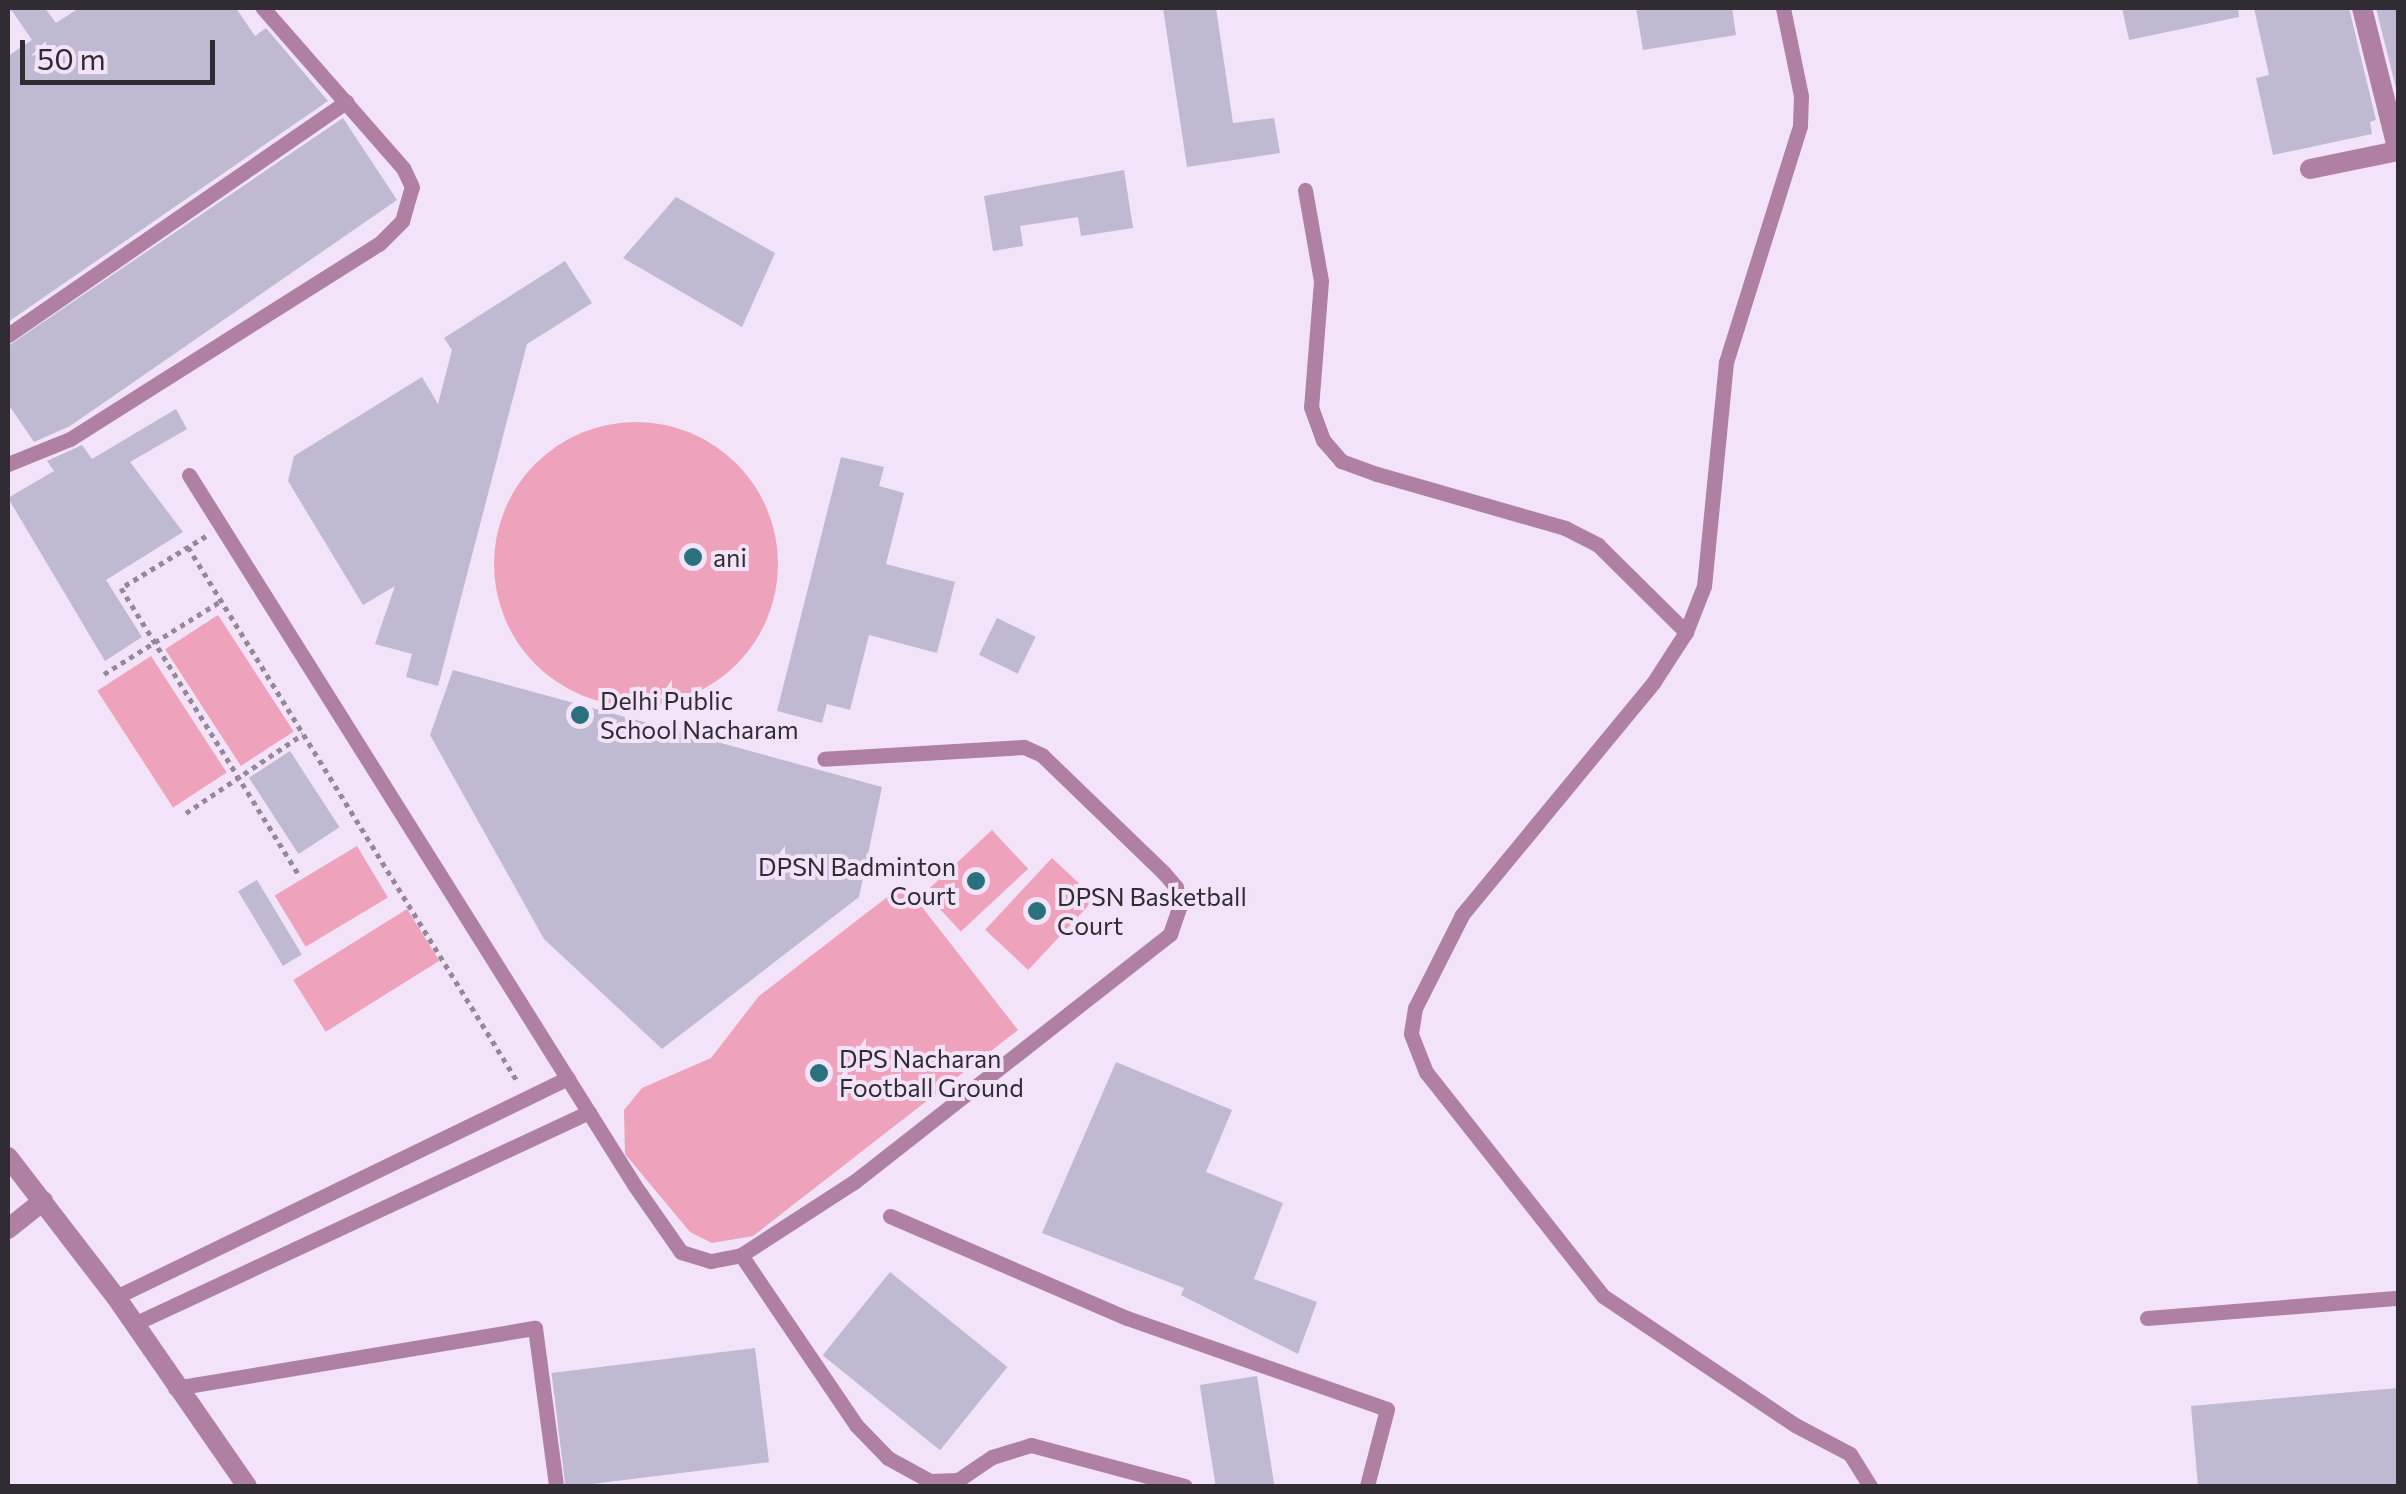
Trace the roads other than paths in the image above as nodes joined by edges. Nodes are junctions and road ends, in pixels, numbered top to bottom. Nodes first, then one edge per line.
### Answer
1 (263, 8) edge
2 (1783, 8) edge
3 (2362, 8) edge
4 (346, 102) junction
5 (2398, 151) edge
6 (2310, 169) dead end
7 (1305, 190) dead end
8 (8, 335) edge
9 (8, 464) edge
10 (189, 475) dead end
11 (1686, 632) junction
12 (824, 759) dead end
13 (568, 1078) junction
14 (589, 1112) junction
15 (8, 1156) edge
16 (43, 1201) junction
17 (890, 1216) dead end
18 (8, 1229) edge
19 (741, 1255) junction
20 (116, 1297) junction
21 (2398, 1298) edge
22 (2147, 1318) dead end
23 (134, 1324) junction
24 (175, 1388) junction
25 (247, 1486) edge
26 (556, 1486) edge
27 (1185, 1486) edge
28 (1367, 1486) edge
29 (1870, 1486) edge

1 - 4 lane
2 - 11 lane
3 - 5 street
4 - 8 lane
4 - 9 lane
5 - 6 street
7 - 11 lane
10 - 13 lane
11 - 29 lane
12 - 19 lane
13 - 14 lane
13 - 20 lane
14 - 19 lane
14 - 23 lane
15 - 16 street
16 - 18 street
16 - 20 street
17 - 28 lane
19 - 27 lane
20 - 23 street
21 - 22 lane
23 - 24 street
24 - 25 street
24 - 26 lane

